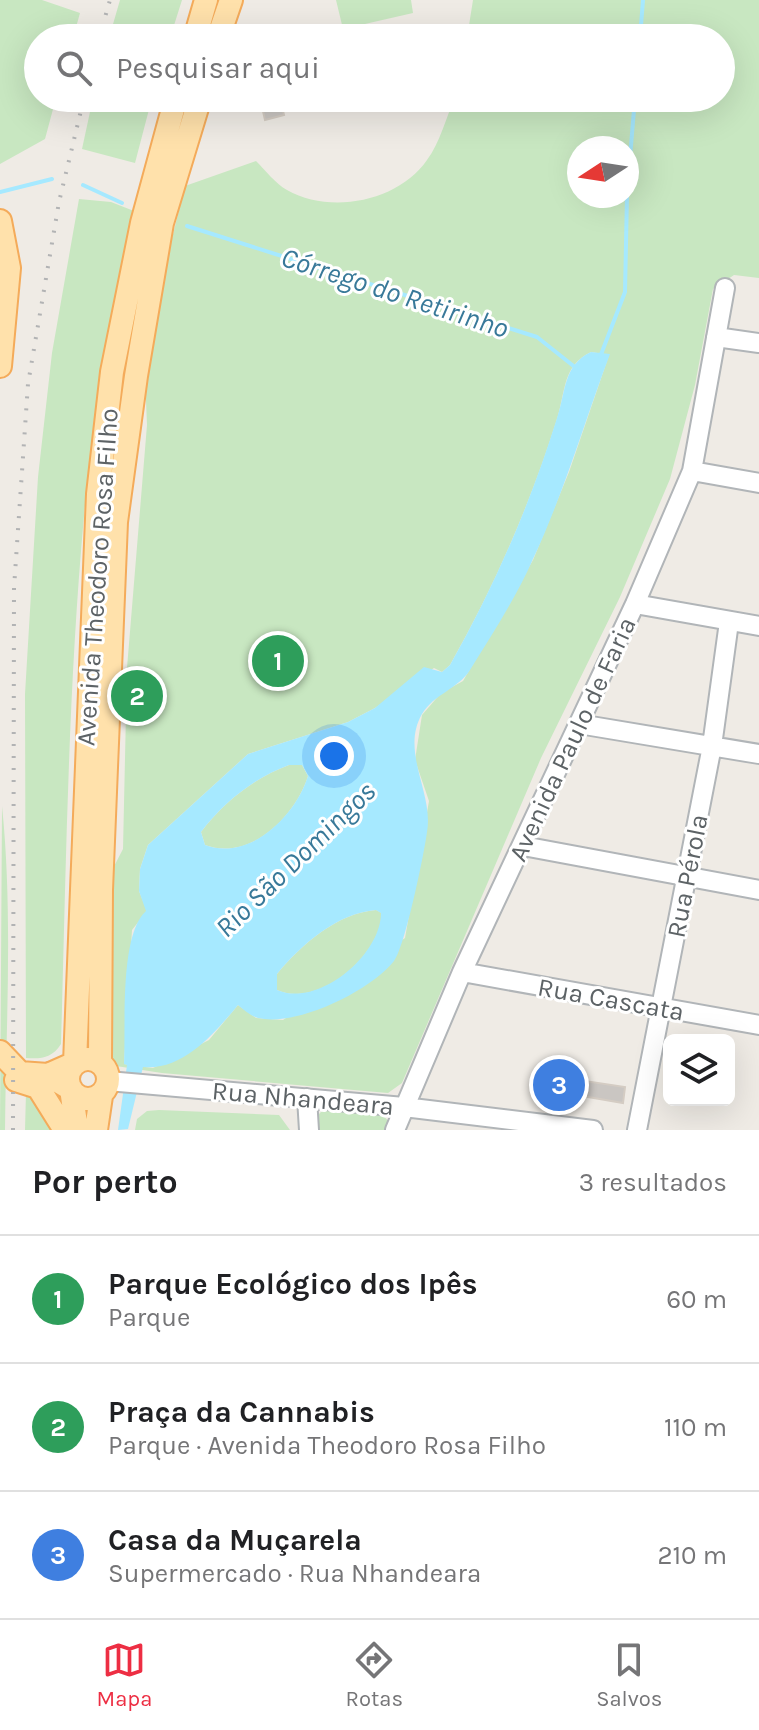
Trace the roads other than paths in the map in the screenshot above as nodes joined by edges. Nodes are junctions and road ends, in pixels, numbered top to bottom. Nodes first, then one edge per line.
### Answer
1 (206, 0) edge
2 (231, 0) edge
3 (199, 24) edge
4 (223, 24) edge
5 (172, 112) edge
6 (196, 112) edge
7 (0, 221) edge
8 (725, 288) dead end
9 (716, 337) junction
10 (759, 343) edge
11 (0, 366) edge
12 (112, 372) junction
13 (136, 376) junction
14 (118, 422) junction
15 (692, 471) junction
16 (759, 483) edge
17 (635, 604) junction
18 (729, 622) junction
19 (759, 626) edge
20 (579, 724) junction
21 (712, 746) junction
22 (759, 754) edge
23 (93, 828) junction
24 (523, 846) junction
25 (686, 877) junction
26 (759, 890) edge
27 (462, 972) junction
28 (661, 1008) junction
29 (759, 1025) edge
30 (0, 1052) edge
31 (75, 1063) junction
32 (48, 1075) junction
33 (9, 1080) edge
34 (107, 1081) junction
35 (71, 1089) junction
36 (307, 1098) junction
37 (404, 1107) junction
38 (65, 1130) edge
39 (77, 1130) edge
40 (96, 1130) edge
41 (309, 1130) edge
42 (395, 1130) edge
43 (593, 1130) edge
44 (637, 1130) edge

1 - 3 main road
2 - 4 main road
5 - 12 main road, Avenida Theodoro Rosa Filho
6 - 13 main road, Avenida Theodoro Rosa Filho
7 - 11 main road
8 - 9 street, Avenida Paulo de Faria
9 - 10 street
9 - 15 street, Avenida Paulo de Faria
12 - 13 main road
12 - 14 main road, Avenida Theodoro Rosa Filho
13 - 14 main road, Avenida Theodoro Rosa Filho
14 - 23 main road, Avenida Theodoro Rosa Filho
15 - 16 street
15 - 17 street, Avenida Paulo de Faria
17 - 18 street
17 - 20 street, Avenida Paulo de Faria
18 - 19 street
18 - 21 street, Rua Pérola
20 - 21 street
20 - 24 street, Avenida Paulo de Faria
21 - 22 street
21 - 25 street, Rua Pérola
23 - 31 main road, Avenida Theodoro Rosa Filho
23 - 34 main road, Avenida Theodoro Rosa Filho
24 - 25 street
24 - 27 street, Avenida Paulo de Faria
25 - 26 street
25 - 28 street, Rua Pérola
27 - 28 street, Rua Cascata
27 - 37 street, Avenida Paulo de Faria
28 - 29 street, Rua Cascata
28 - 44 street, Rua Pérola
30 - 33 main road
31 - 32 main road
31 - 34 main road
31 - 35 main road
32 - 33 main road
32 - 35 main road
33 - 38 main road
34 - 35 main road
34 - 36 street, Rua Nhandeara
34 - 40 main road, Avenida Theodoro Rosa Filho
35 - 39 main road
36 - 37 street, Rua Nhandeara
36 - 41 street
37 - 42 street, Avenida Paulo de Faria
37 - 43 street, Rua Nhandeara

